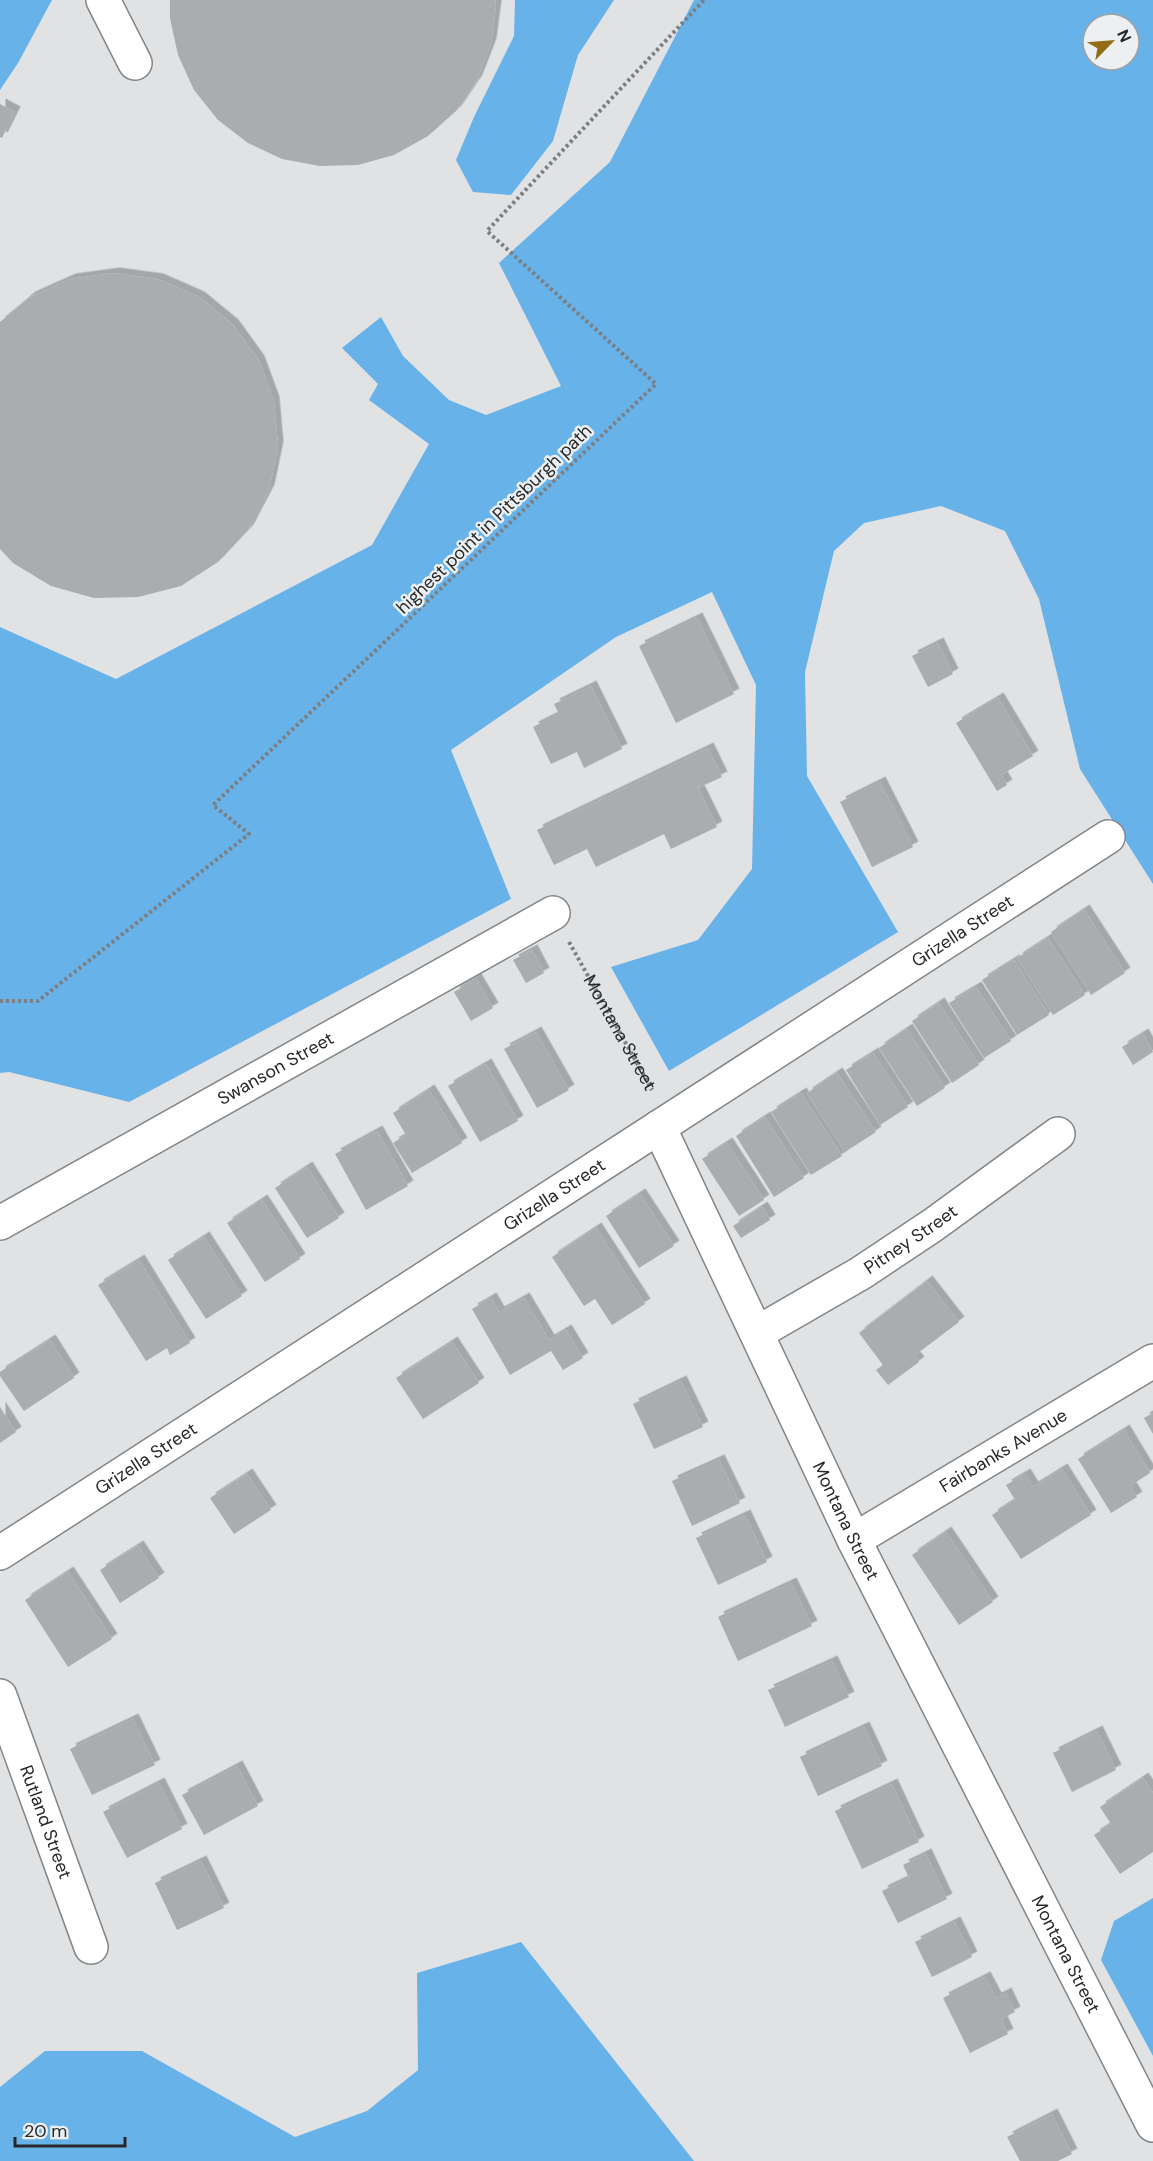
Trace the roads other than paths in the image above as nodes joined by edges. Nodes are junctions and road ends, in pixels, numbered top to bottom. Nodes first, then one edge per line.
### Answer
1 (103, 0) edge
2 (135, 63) dead end
3 (1108, 837) dead end
4 (553, 913) road end
5 (659, 1127) junction
6 (1058, 1134) dead end
7 (0, 1223) edge
8 (757, 1333) junction
9 (1153, 1361) edge
10 (854, 1540) junction
11 (0, 1553) edge
12 (0, 1696) edge
13 (92, 1947) dead end
14 (1153, 2125) edge

1 - 2 street
3 - 5 street, Grizella Street
4 - 7 street, Swanson Street
5 - 8 street, Montana Street
5 - 11 street, Grizella Street
6 - 8 street, Pitney Street
8 - 10 street, Montana Street
9 - 10 street, Fairbanks Avenue
10 - 14 street, Montana Street
12 - 13 street, Rutland Street

